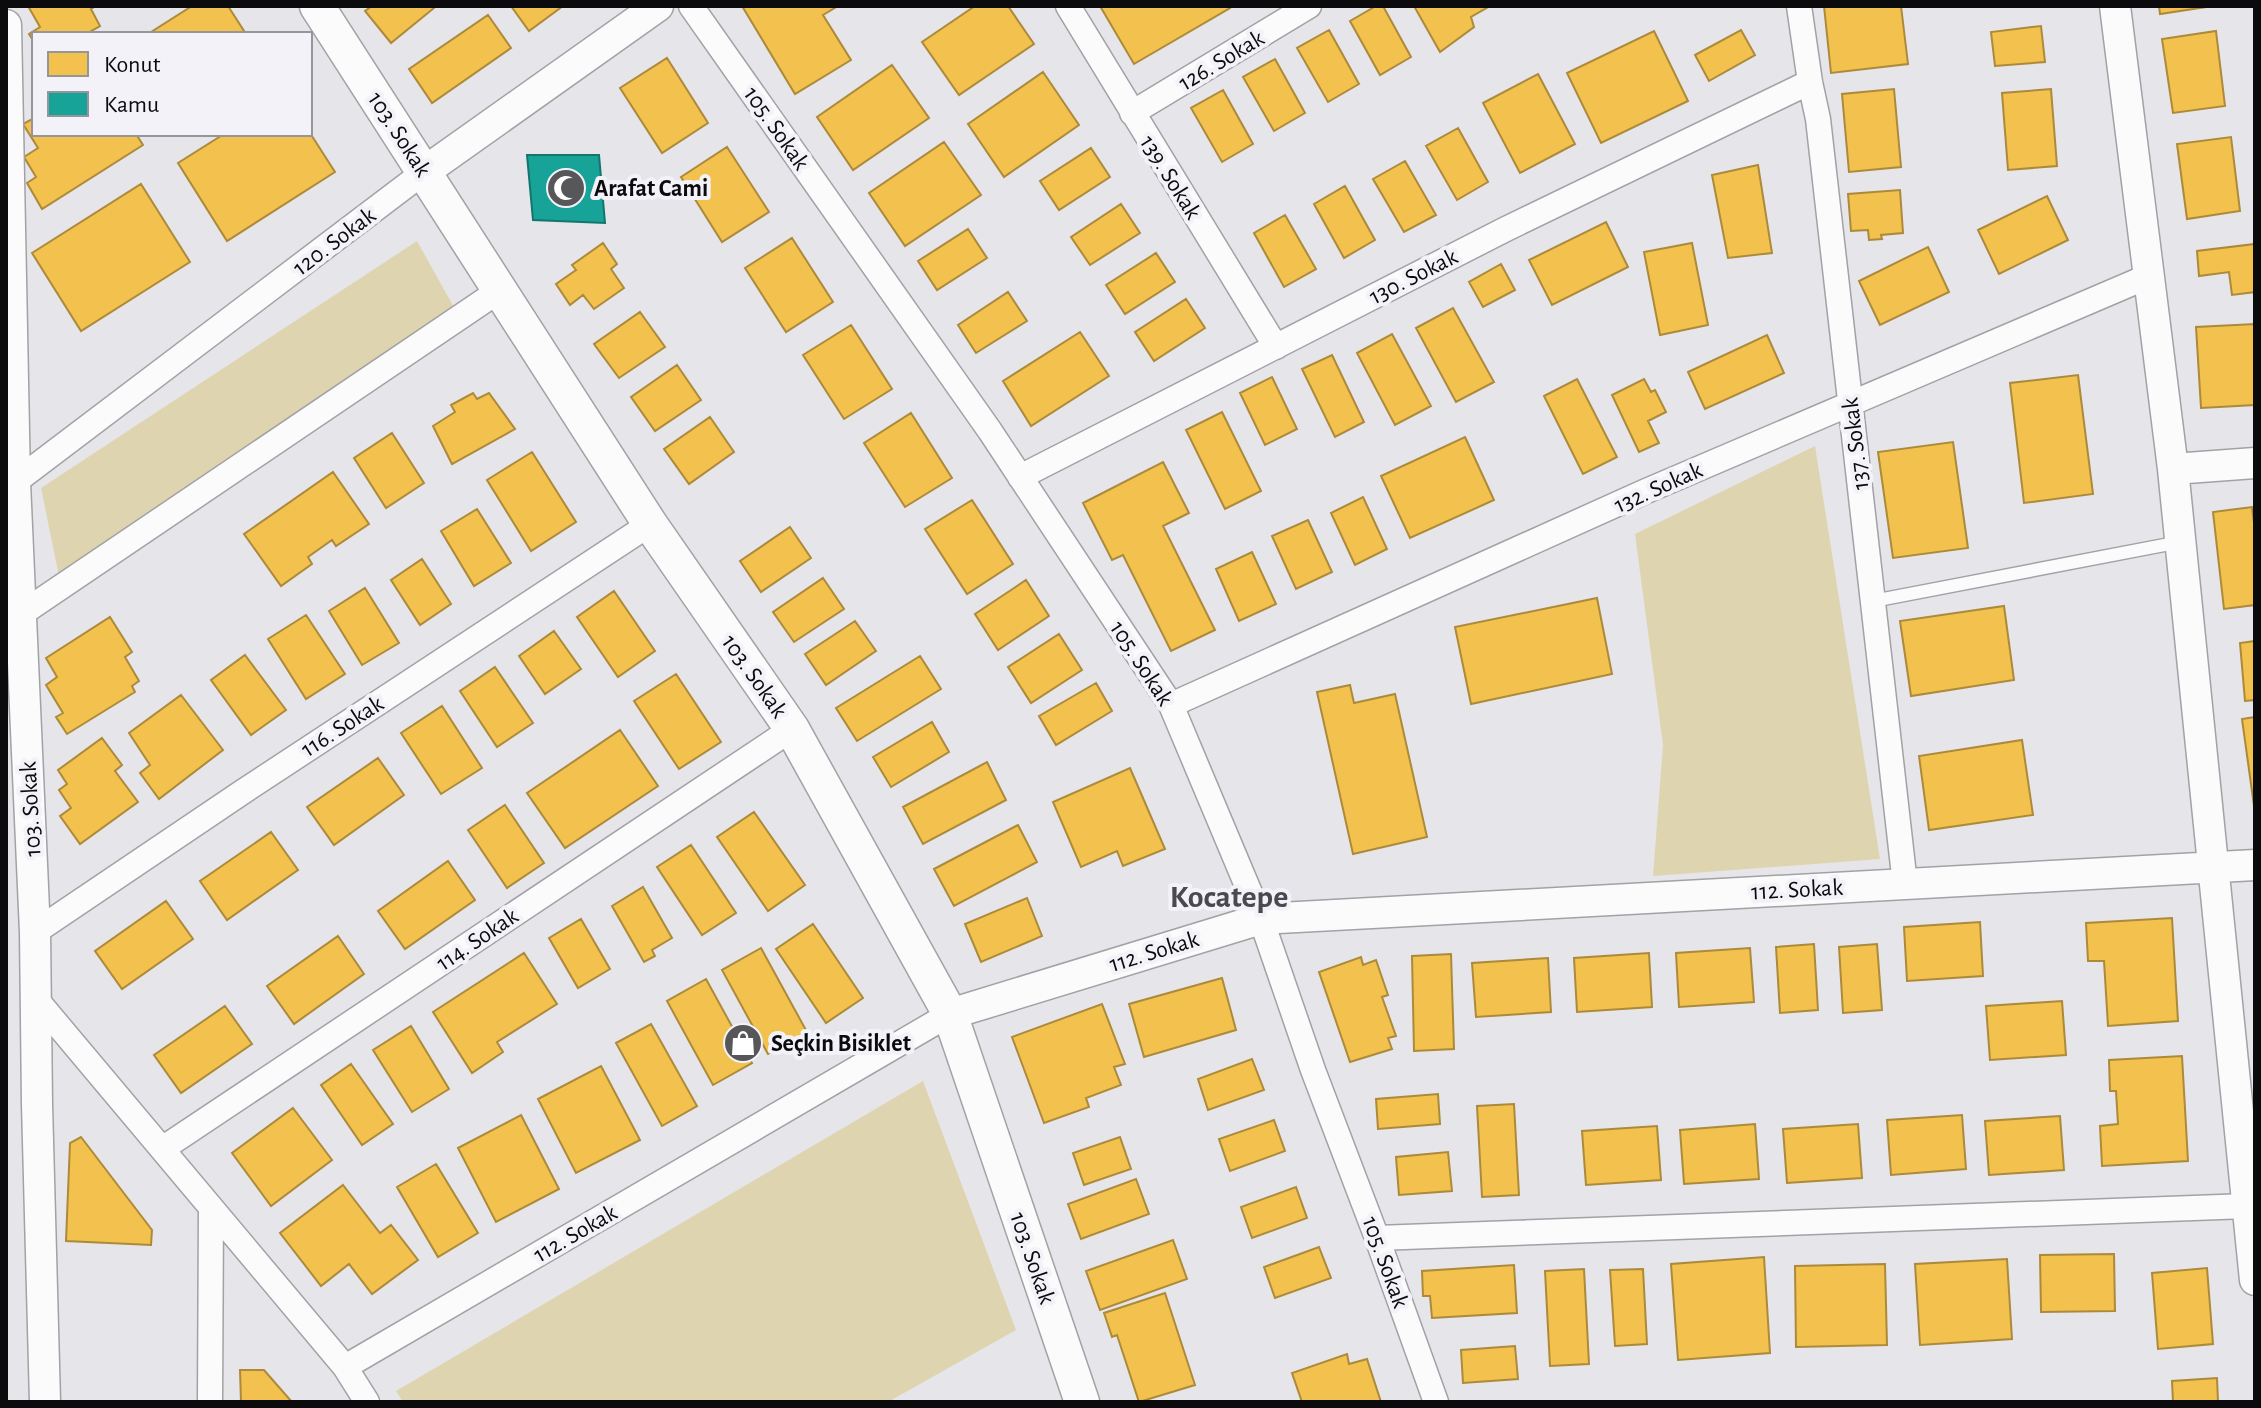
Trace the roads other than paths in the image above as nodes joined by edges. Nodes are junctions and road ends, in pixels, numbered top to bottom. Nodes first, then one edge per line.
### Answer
1 (317, 6) edge
2 (658, 6) edge
3 (691, 6) edge
4 (1068, 6) edge
5 (1309, 6) edge
6 (1799, 6) edge
7 (2115, 6) edge
8 (6, 25) edge
9 (1810, 82) junction
10 (1132, 113) junction
11 (424, 172) junction
12 (2149, 276) junction
13 (500, 290) junction
14 (1276, 347) junction
15 (1850, 404) junction
16 (2255, 463) edge
17 (2173, 469) junction
18 (1020, 477) junction
19 (15, 482) junction
20 (650, 524) junction
21 (2180, 542) junction
22 (1873, 601) junction
23 (21, 614) junction
24 (1171, 705) junction
25 (792, 729) junction
26 (2255, 865) edge
27 (2213, 867) junction
28 (1905, 884) junction
29 (1261, 919) junction
30 (35, 932) junction
31 (36, 999) junction
32 (950, 1014) junction
33 (162, 1149) junction
34 (2247, 1206) junction
35 (211, 1208) junction
36 (1377, 1238) junction
37 (2255, 1280) edge
38 (345, 1367) junction
39 (45, 1402) edge
40 (210, 1402) edge
41 (367, 1402) edge
42 (1082, 1402) edge
43 (1436, 1402) edge

1 - 11 main road, 103. Sokak
2 - 11 street, 120. Sokak
3 - 18 street, 105. Sokak
4 - 10 street, 139. Sokak
5 - 10 street, 126. Sokak
6 - 9 street, 137. Sokak
7 - 12 street
8 - 19 street, 103. Sokak
9 - 14 street, 130. Sokak
9 - 15 street, 137. Sokak
10 - 14 street, 139. Sokak
11 - 13 main road, 103. Sokak
11 - 19 street, 120. Sokak
12 - 15 street, 132. Sokak
12 - 17 street
13 - 20 main road, 103. Sokak
13 - 23 street
14 - 18 street, 130. Sokak
15 - 22 street, 137. Sokak
15 - 24 street, 132. Sokak
16 - 17 street
17 - 21 street
18 - 24 street, 105. Sokak
19 - 23 street, 103. Sokak
20 - 25 main road, 103. Sokak
20 - 30 street, 116. Sokak
21 - 22 lane
21 - 27 street
22 - 28 street, 137. Sokak
23 - 30 street, 103. Sokak
24 - 29 street, 105. Sokak
25 - 32 main road, 103. Sokak
25 - 33 street, 114. Sokak
26 - 27 street, 112. Sokak
27 - 28 street, 112. Sokak
27 - 34 street
28 - 29 street, 112. Sokak
29 - 32 street, 112. Sokak
29 - 36 street, 105. Sokak
30 - 31 street, 103. Sokak
31 - 33 street
31 - 39 street, 103. Sokak
32 - 38 street, 112. Sokak
32 - 42 main road, 103. Sokak
33 - 35 street
34 - 36 street
34 - 37 street
35 - 38 street
35 - 40 street
36 - 43 street, 105. Sokak
38 - 41 street

